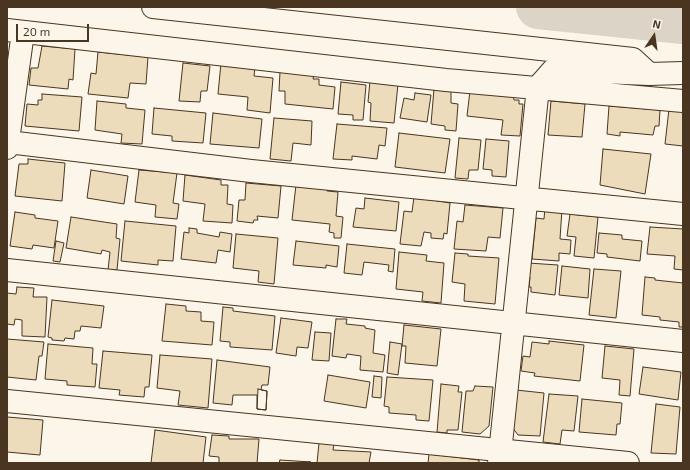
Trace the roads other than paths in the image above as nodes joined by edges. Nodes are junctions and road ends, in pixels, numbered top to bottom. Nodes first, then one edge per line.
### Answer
1 (153, 7) edge
2 (15, 31) edge
3 (683, 73) edge
4 (649, 74) junction
5 (538, 87) junction
6 (683, 101) edge
7 (7, 145) edge
8 (526, 198) junction
9 (683, 214) edge
10 (7, 270) edge
11 (513, 323) junction
12 (683, 341) edge
13 (7, 401) edge
14 (500, 457) edge
15 (628, 463) edge

1 - 4 street
2 - 5 street
2 - 7 street
3 - 4 street
4 - 5 street
5 - 6 street
5 - 8 street
7 - 8 street
8 - 9 street
8 - 11 street
10 - 11 street
11 - 12 street
11 - 14 street
13 - 14 street
14 - 15 street

